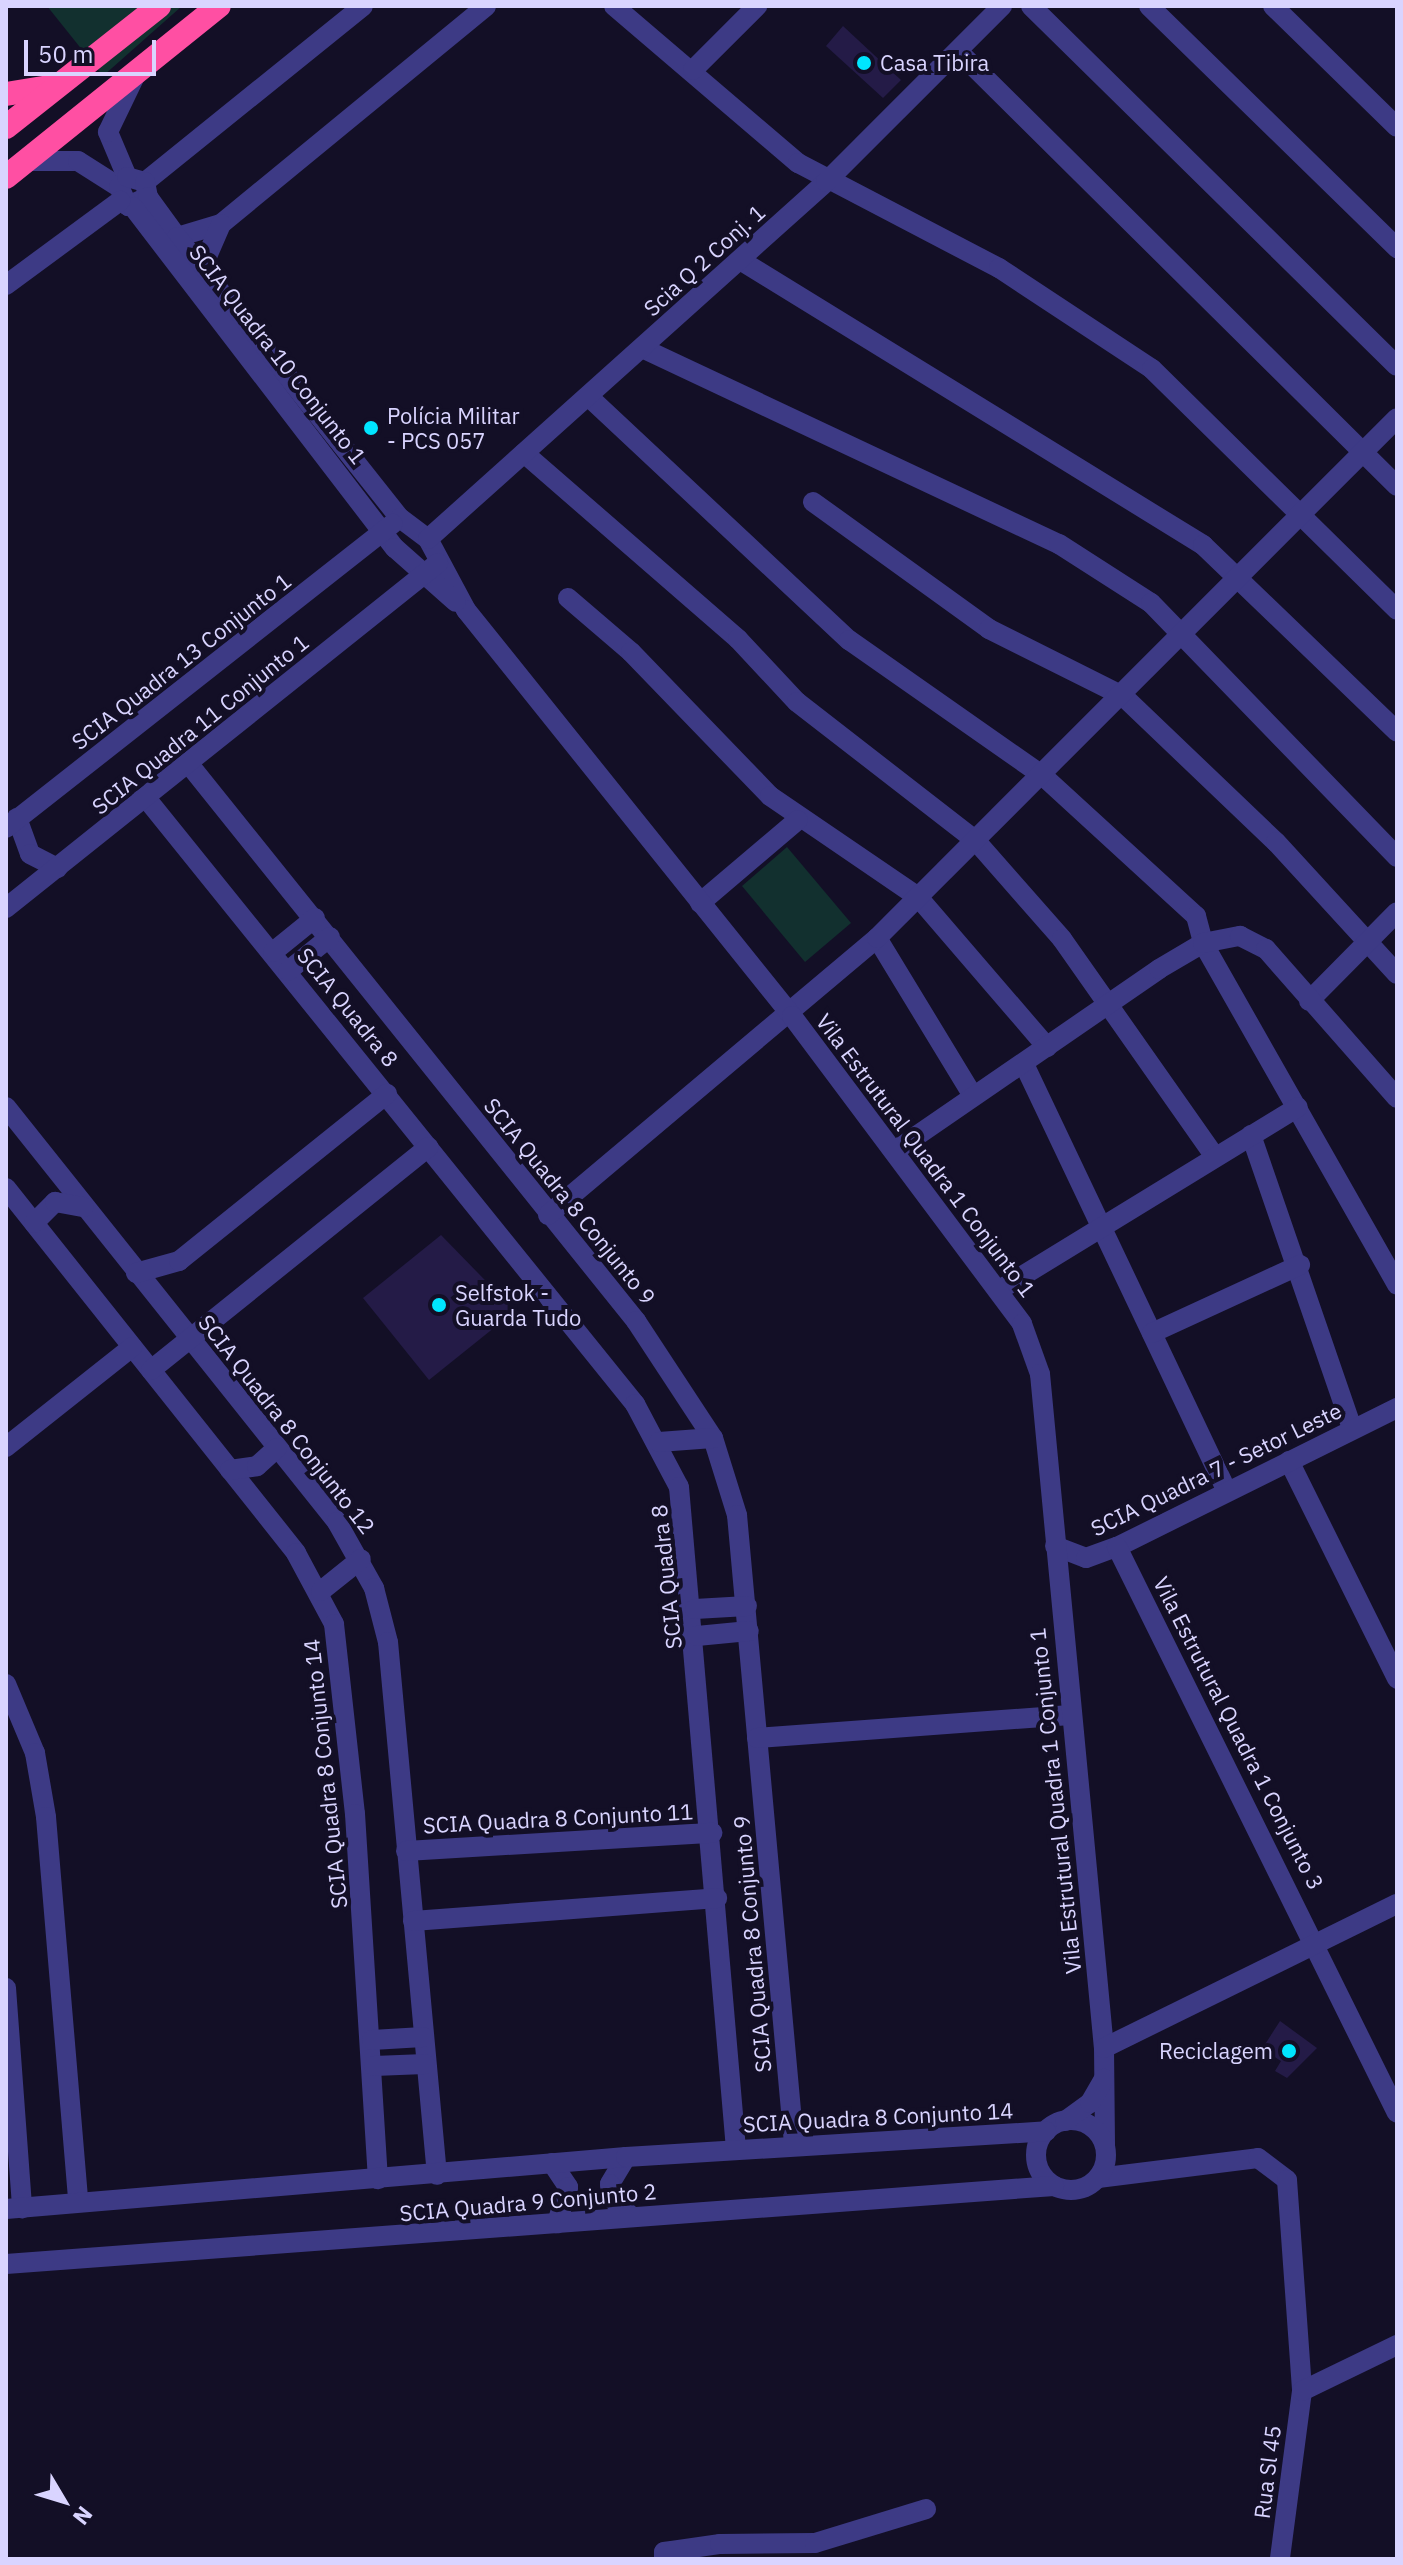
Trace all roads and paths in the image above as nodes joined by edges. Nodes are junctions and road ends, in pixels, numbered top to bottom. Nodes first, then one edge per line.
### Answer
1 (159, 6) edge
2 (219, 6) edge
3 (363, 6) edge
4 (486, 6) edge
5 (614, 6) edge
6 (757, 6) edge
7 (1002, 6) edge
8 (1031, 6) edge
9 (1149, 6) edge
10 (1273, 6) edge
11 (958, 51) junction
12 (693, 70) junction
13 (138, 71) junction
14 (63, 85) junction
15 (6, 94) edge
16 (6, 127) edge
17 (1397, 127) edge
18 (27, 161) junction
19 (6, 177) edge
20 (826, 182) junction
21 (132, 192) junction
22 (221, 224) junction
23 (177, 237) junction
24 (1397, 248) edge
25 (740, 260) junction
26 (202, 268) junction
27 (6, 285) edge
28 (642, 348) junction
29 (1397, 366) edge
30 (589, 397) junction
31 (1397, 418) edge
32 (1363, 452) junction
33 (524, 453) junction
34 (1397, 486) edge
35 (813, 502) dead end
36 (1301, 511) junction
37 (392, 524) junction
38 (428, 539) junction
39 (430, 569) junction
40 (1240, 574) junction
41 (568, 598) dead end
42 (1397, 610) edge
43 (1184, 632) junction
44 (1123, 696) junction
45 (1397, 732) edge
46 (188, 763) junction
47 (1042, 775) junction
48 (146, 798) junction
49 (798, 820) junction
50 (12, 823) edge
51 (976, 841) junction
52 (1397, 857) edge
53 (58, 868) junction
54 (918, 897) junction
55 (700, 903) junction
56 (6, 908) edge
57 (1397, 912) edge
58 (315, 918) junction
59 (330, 937) junction
60 (877, 938) junction
61 (1366, 941) junction
62 (1203, 943) junction
63 (273, 952) junction
64 (288, 971) junction
65 (1397, 974) edge
66 (1309, 1001) junction
67 (1105, 1003) junction
68 (792, 1016) junction
69 (1047, 1047) junction
70 (1024, 1064) junction
71 (387, 1094) junction
72 (973, 1096) junction
73 (1397, 1098) edge
74 (6, 1107) edge
75 (1298, 1107) junction
76 (1251, 1135) junction
77 (428, 1147) junction
78 (896, 1150) junction
79 (1215, 1157) junction
80 (6, 1188) edge
81 (84, 1207) junction
82 (548, 1215) junction
83 (34, 1223) junction
84 (1103, 1227) junction
85 (1300, 1265) junction
86 (136, 1273) junction
87 (1397, 1285) edge
88 (1001, 1289) junction
89 (1152, 1333) junction
90 (190, 1337) junction
91 (132, 1347) junction
92 (151, 1370) junction
93 (1397, 1408) edge
94 (1352, 1428) junction
95 (713, 1438) junction
96 (659, 1442) junction
97 (6, 1447) edge
98 (277, 1448) junction
99 (1289, 1461) junction
100 (230, 1470) junction
101 (1226, 1489) junction
102 (1055, 1546) junction
103 (1117, 1547) junction
104 (361, 1559) junction
105 (321, 1591) junction
106 (747, 1606) junction
107 (695, 1609) junction
108 (749, 1631) junction
109 (697, 1636) junction
110 (1397, 1679) edge
111 (6, 1684) edge
112 (1070, 1715) junction
113 (757, 1738) junction
114 (712, 1833) junction
115 (406, 1851) junction
116 (717, 1898) junction
117 (1397, 1904) edge
118 (413, 1921) junction
119 (1317, 1941) junction
120 (6, 1988) edge
121 (423, 2037) junction
122 (372, 2040) junction
123 (1104, 2048) junction
124 (425, 2064) junction
125 (374, 2066) junction
126 (1104, 2079) junction
127 (1397, 2113) edge
128 (1065, 2121) junction
129 (1046, 2131) junction
130 (794, 2144) junction
131 (1105, 2145) junction
132 (736, 2149) junction
133 (626, 2157) junction
134 (12, 2159) edge
135 (552, 2163) junction
136 (437, 2175) junction
137 (1098, 2178) junction
138 (378, 2179) junction
139 (1054, 2186) junction
140 (78, 2202) junction
141 (14, 2208) edge
142 (632, 2217) junction
143 (557, 2223) junction
144 (6, 2264) edge
145 (1397, 2345) edge
146 (1302, 2391) junction
147 (926, 2509) dead end
148 (757, 2551) edge
149 (664, 2559) edge
150 (1280, 2559) edge

1 - 14 highway
2 - 13 highway
3 - 21 street
4 - 22 street
5 - 12 street
6 - 12 street
7 - 11 street, Scia Q 2 Conj. 1
8 - 29 street
9 - 24 street
10 - 17 street
11 - 20 street, Scia Q 2 Conj. 1
11 - 32 street
12 - 20 street
13 - 18 highway
13 - 21 street
14 - 15 highway
14 - 16 highway
18 - 19 highway
18 - 21 street
20 - 25 street, Scia Q 2 Conj. 1
20 - 36 street
21 - 23 street
21 - 27 street
21 - 37 street, SCIA Quadra 10 Conjunto 1
22 - 23 street
22 - 26 street
23 - 26 street
25 - 28 street, Scia Q 2 Conj. 1
25 - 40 street
26 - 37 street
28 - 30 street, Scia Q 2 Conj. 1
28 - 43 street
30 - 33 street, Scia Q 2 Conj. 1
30 - 47 street
31 - 32 street
32 - 34 street
32 - 36 street
33 - 38 street, Scia Q 2 Conj. 1
33 - 51 street
35 - 44 street
36 - 40 street
36 - 42 street
37 - 38 street
37 - 39 street, Vila Estrutural Quadra 1 Conjunto 1
37 - 50 street, SCIA Quadra 13 Conjunto 1
38 - 39 street
39 - 46 street, SCIA Quadra 11 Conjunto 1
39 - 55 street, Vila Estrutural Quadra 1 Conjunto 1
40 - 43 street
40 - 45 street
41 - 49 street
43 - 44 street
43 - 52 street
44 - 47 street
44 - 61 street
46 - 48 street, SCIA Quadra 11 Conjunto 1
46 - 58 street, SCIA Quadra 8 Conjunto 9
47 - 51 street
47 - 62 street
48 - 53 street, SCIA Quadra 11 Conjunto 1
48 - 63 street, SCIA Quadra 8
49 - 54 street
49 - 55 street
50 - 53 street
51 - 54 street
51 - 67 street
53 - 56 street, SCIA Quadra 11 Conjunto 1
54 - 60 street
54 - 69 street
55 - 68 street, Vila Estrutural Quadra 1 Conjunto 1
57 - 61 street
58 - 59 street, SCIA Quadra 8 Conjunto 9
58 - 63 street
59 - 64 street
59 - 82 street, SCIA Quadra 8 Conjunto 9
60 - 68 street
60 - 72 street
61 - 65 street
61 - 66 street
62 - 66 street
62 - 67 street
62 - 75 street
63 - 64 street, SCIA Quadra 8
64 - 71 street, SCIA Quadra 8
66 - 73 street
67 - 69 street
67 - 79 street
68 - 78 street, Vila Estrutural Quadra 1 Conjunto 1
68 - 82 street
69 - 70 street
70 - 72 street
70 - 84 street
71 - 77 street, SCIA Quadra 8
71 - 86 street
72 - 78 street
74 - 81 street, SCIA Quadra 8 Conjunto 12
75 - 76 street
75 - 87 street
76 - 79 street
76 - 85 street
77 - 90 street
77 - 96 street, SCIA Quadra 8
78 - 88 street, Vila Estrutural Quadra 1 Conjunto 1
79 - 84 street
80 - 83 street, SCIA Quadra 8 Conjunto 14
81 - 83 street
81 - 86 street, SCIA Quadra 8 Conjunto 12
82 - 95 street, SCIA Quadra 8 Conjunto 9
83 - 91 street, SCIA Quadra 8 Conjunto 14
84 - 88 street
84 - 89 street
85 - 89 street
85 - 94 street
86 - 90 street, SCIA Quadra 8 Conjunto 12
88 - 102 street, Vila Estrutural Quadra 1 Conjunto 1
89 - 101 street
90 - 92 street
90 - 98 street, SCIA Quadra 8 Conjunto 12
91 - 92 street, SCIA Quadra 8 Conjunto 14
91 - 97 street
92 - 100 street, SCIA Quadra 8 Conjunto 14
93 - 94 street, SCIA Quadra 7 - Setor Leste
94 - 99 street, SCIA Quadra 7 - Setor Leste
95 - 96 street
95 - 106 street, SCIA Quadra 8 Conjunto 9
96 - 107 street, SCIA Quadra 8
98 - 100 street
98 - 104 street, SCIA Quadra 8 Conjunto 12
99 - 101 street, SCIA Quadra 7 - Setor Leste
99 - 110 street
100 - 105 street, SCIA Quadra 8 Conjunto 14
101 - 103 street, SCIA Quadra 7 - Setor Leste
102 - 103 street, SCIA Quadra 7 - Setor Leste
102 - 112 street, Vila Estrutural Quadra 1 Conjunto 1
103 - 119 street, Vila Estrutural Quadra 1 Conjunto 3
104 - 105 street
104 - 115 street, SCIA Quadra 8 Conjunto 12
105 - 122 street, SCIA Quadra 8 Conjunto 14
106 - 107 street
106 - 108 street, SCIA Quadra 8 Conjunto 9
107 - 109 street, SCIA Quadra 8
108 - 109 street
108 - 113 street, SCIA Quadra 8 Conjunto 9
109 - 114 street, SCIA Quadra 8
111 - 140 street
112 - 113 street
112 - 123 street, Vila Estrutural Quadra 1 Conjunto 1
113 - 130 street, SCIA Quadra 8 Conjunto 9
114 - 115 street, SCIA Quadra 8 Conjunto 11
114 - 116 street, SCIA Quadra 8
115 - 118 street, SCIA Quadra 8 Conjunto 12
116 - 118 street
116 - 132 street, SCIA Quadra 8
117 - 119 street
118 - 121 street, SCIA Quadra 8 Conjunto 12
119 - 123 street
119 - 127 street, Vila Estrutural Quadra 1 Conjunto 3
120 - 134 street
121 - 122 street
121 - 124 street, SCIA Quadra 8 Conjunto 12
122 - 125 street, SCIA Quadra 8 Conjunto 14
123 - 126 street, Vila Estrutural Quadra 1 Conjunto 1
124 - 125 street
124 - 136 street, SCIA Quadra 8 Conjunto 12
125 - 138 street, SCIA Quadra 8 Conjunto 14
126 - 128 street
126 - 131 street, Vila Estrutural Quadra 1 Conjunto 1
128 - 129 street
128 - 131 street
129 - 130 street, SCIA Quadra 8 Conjunto 14
129 - 139 street
130 - 132 street, SCIA Quadra 8 Conjunto 14
131 - 137 street
132 - 133 street, SCIA Quadra 8 Conjunto 14
133 - 135 street, SCIA Quadra 8 Conjunto 14
133 - 142 street
134 - 141 street
135 - 136 street, SCIA Quadra 8 Conjunto 14
135 - 143 street
136 - 138 street, SCIA Quadra 8 Conjunto 14
137 - 139 street
137 - 146 street, Rua Sl 45
138 - 140 street, SCIA Quadra 8 Conjunto 14
139 - 142 street, SCIA Quadra 9 Conjunto 2
140 - 141 street, SCIA Quadra 8 Conjunto 14
142 - 143 street, SCIA Quadra 9 Conjunto 2
143 - 144 street, SCIA Quadra 9 Conjunto 2
145 - 146 street
146 - 150 street, Rua Sl 45
147 - 148 street
148 - 149 street

